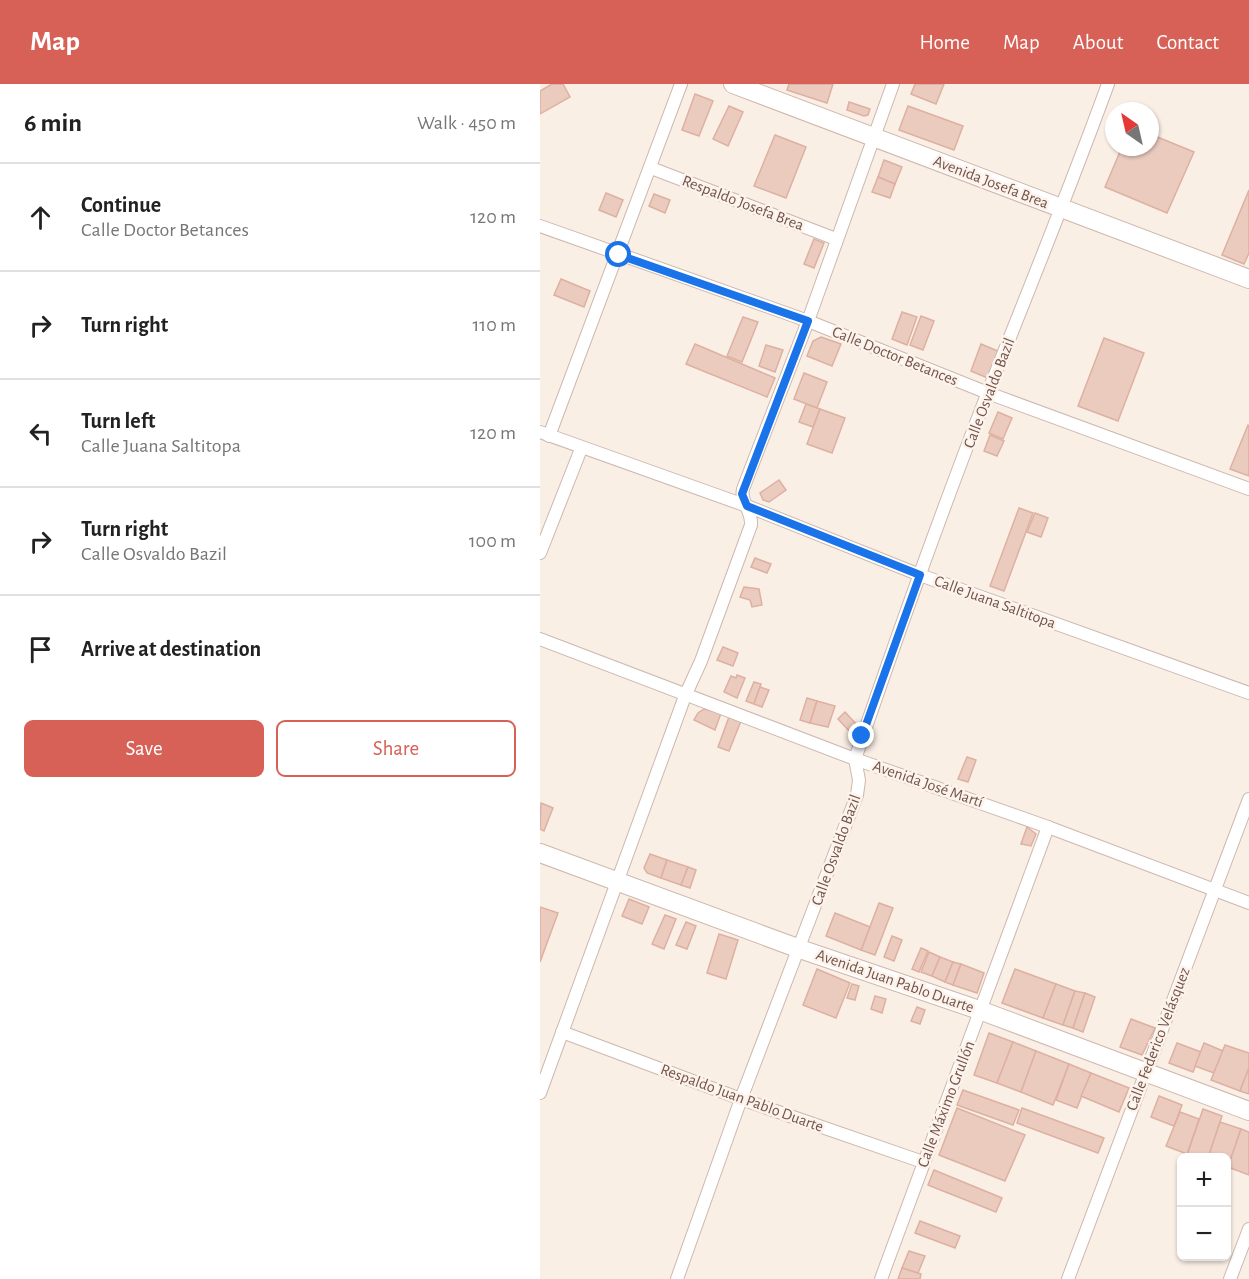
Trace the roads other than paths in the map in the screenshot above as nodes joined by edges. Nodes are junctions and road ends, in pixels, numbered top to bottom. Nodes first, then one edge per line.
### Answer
1 (681, 84) edge
2 (733, 84) edge
3 (893, 84) edge
4 (1108, 84) edge
5 (874, 137) junction
6 (651, 168) junction
7 (1062, 210) junction
8 (540, 226) edge
9 (836, 239) junction
10 (619, 255) junction
11 (1249, 279) edge
12 (808, 321) junction
13 (988, 393) junction
14 (545, 434) edge
15 (581, 449) junction
16 (1249, 489) edge
17 (747, 506) junction
18 (540, 553) edge
19 (920, 575) junction
20 (540, 639) edge
21 (1249, 693) edge
22 (685, 696) junction
23 (855, 759) junction
24 (1249, 799) edge
25 (1048, 827) junction
26 (540, 853) edge
27 (617, 881) junction
28 (1216, 889) junction
29 (1249, 903) edge
30 (800, 949) junction
31 (982, 1011) junction
32 (562, 1032) junction
33 (1144, 1074) junction
34 (540, 1093) edge
35 (741, 1099) junction
36 (1249, 1111) edge
37 (923, 1162) junction
38 (1249, 1229) edge
39 (677, 1279) edge
40 (881, 1279) edge
41 (1068, 1279) edge
42 (1230, 1279) edge

1 - 6 street
2 - 5 main road, Avenida Josefa Brea
3 - 5 street
4 - 7 street, Calle Osvaldo Bazil
5 - 7 main road, Avenida Josefa Brea
5 - 9 street
6 - 9 street, Respaldo Josefa Brea
6 - 10 street
7 - 11 main road, Avenida Josefa Brea
7 - 13 street, Calle Osvaldo Bazil
8 - 10 street, Calle Doctor Betances
9 - 12 street
10 - 12 street, Calle Doctor Betances
10 - 14 street
12 - 13 street, Calle Doctor Betances
12 - 17 street
13 - 16 street, Calle Doctor Betances
13 - 19 street, Calle Osvaldo Bazil
14 - 15 street, Calle Juana Saltitopa
15 - 17 street, Calle Juana Saltitopa
15 - 18 street
17 - 19 street, Calle Juana Saltitopa
17 - 22 street
19 - 21 street, Calle Juana Saltitopa
19 - 23 street, Calle Osvaldo Bazil
20 - 22 street, Avenida José Martí
22 - 23 street, Avenida José Martí
22 - 27 street
23 - 25 street, Avenida José Martí
23 - 30 street, Calle Osvaldo Bazil
24 - 28 street, Calle Federico Velásquez
25 - 28 street, Avenida José Martí
25 - 31 street, Calle Máximo Grullón
26 - 27 main road, Avenida Juan Pablo Duarte
27 - 30 main road, Avenida Juan Pablo Duarte
27 - 32 street
28 - 29 street, Avenida José Martí
28 - 33 street, Calle Federico Velásquez
30 - 31 main road, Avenida Juan Pablo Duarte
30 - 35 street, Calle Osvaldo Bazil
31 - 33 main road, Avenida Juan Pablo Duarte
31 - 37 street, Calle Máximo Grullón
32 - 34 street
32 - 35 street, Respaldo Juan Pablo Duarte
33 - 36 main road, Avenida Juan Pablo Duarte
33 - 41 street, Calle Federico Velásquez
35 - 37 street, Respaldo Juan Pablo Duarte
35 - 39 street, Calle Osvaldo Bazil
37 - 40 street, Calle Máximo Grullón
38 - 42 street

